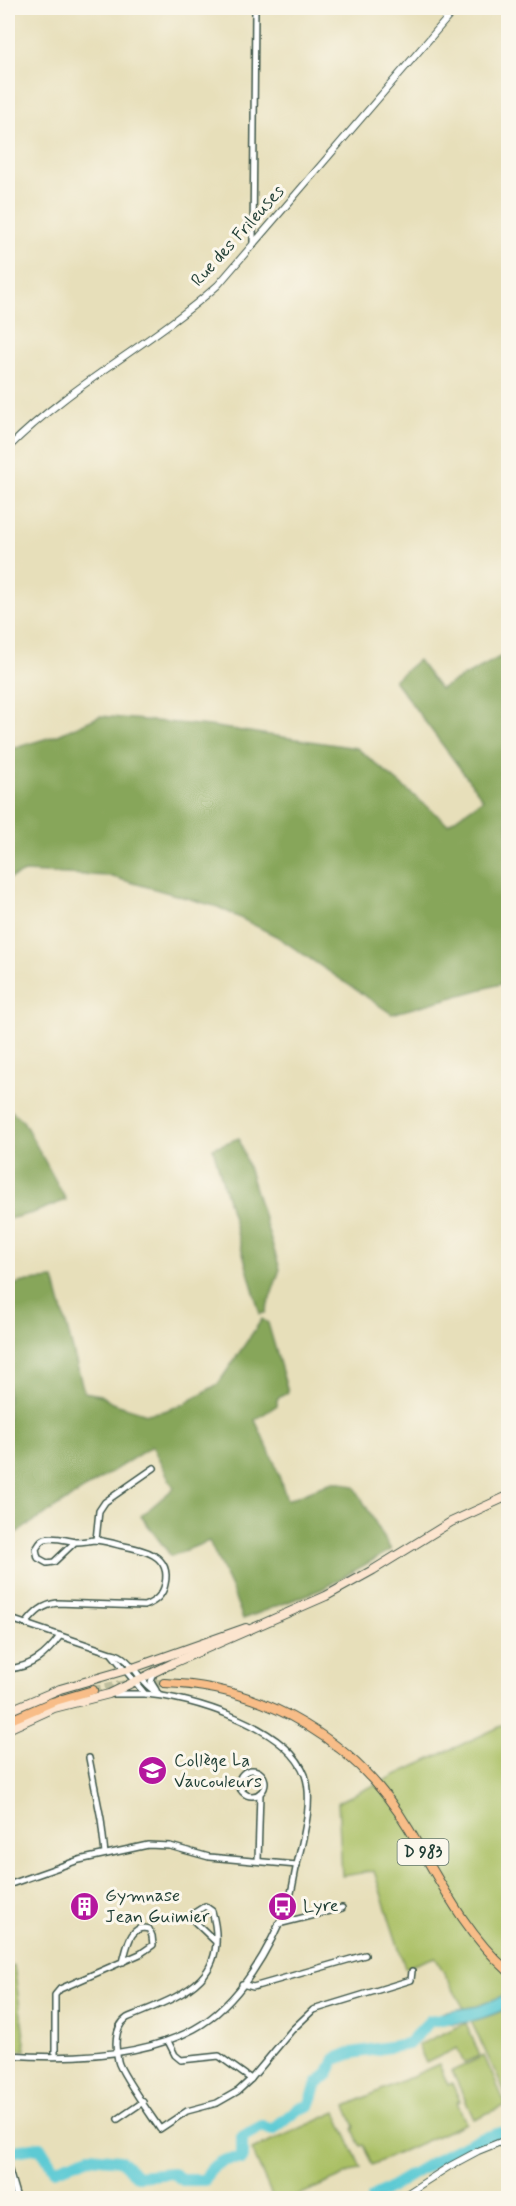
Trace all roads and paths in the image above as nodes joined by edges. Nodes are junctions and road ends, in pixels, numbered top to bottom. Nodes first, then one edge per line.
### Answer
1 (255, 8) edge
2 (456, 8) edge
3 (253, 245) junction
4 (8, 448) edge
5 (154, 1468) dead end
6 (508, 1496) edge
7 (96, 1540) junction
8 (75, 1542) junction
9 (8, 1618) edge
10 (267, 1622) junction
11 (27, 1624) junction
12 (60, 1636) junction
13 (8, 1669) edge
14 (129, 1669) junction
15 (154, 1672) junction
16 (137, 1681) junction
17 (164, 1683) tunnel mouth
18 (93, 1690) tunnel mouth
19 (109, 1694) junction
20 (145, 1694) junction
21 (162, 1695) junction
22 (8, 1712) edge
23 (8, 1721) edge
24 (8, 1729) edge
25 (89, 1758) dead end
26 (260, 1793) junction
27 (105, 1854) junction
28 (258, 1860) junction
29 (297, 1865) junction
30 (8, 1885) edge
31 (342, 1908) dead end
32 (278, 1924) junction
33 (216, 1942) junction
34 (365, 1955) dead end
35 (123, 1962) junction
36 (412, 1971) dead end
37 (508, 1971) edge
38 (242, 1984) junction
39 (168, 2041) junction
40 (118, 2052) junction
41 (8, 2055) edge
42 (55, 2055) junction
43 (251, 2079) junction
44 (143, 2103) junction
45 (118, 2119) dead end
46 (508, 2139) edge
47 (8, 2167) edge
48 (17, 2199) edge
49 (400, 2199) edge

1 - 3 street
2 - 3 street, Rue des Frileuses
3 - 4 street, Rue des Frileuses
5 - 7 street
6 - 10 main road
7 - 8 street
7 - 11 street
8 - 8 street
9 - 11 street
10 - 14 main road
10 - 15 main road
11 - 12 street
12 - 13 street
12 - 14 street
14 - 16 street
14 - 22 main road
15 - 16 main road
15 - 21 street
16 - 19 main road
16 - 20 street
16 - 21 street
17 - 37 main road, D 983
18 - 23 main road
19 - 20 street
19 - 24 main road
20 - 21 street
21 - 29 street
25 - 27 street
26 - 26 street
26 - 28 street
27 - 28 street
27 - 30 street
28 - 29 street
29 - 32 street
31 - 32 street
32 - 38 street
33 - 33 street
33 - 40 street
34 - 38 street
35 - 35 street
35 - 42 street
36 - 43 street
38 - 39 street
39 - 40 street
39 - 43 street
40 - 42 street
40 - 44 street
41 - 42 street
43 - 44 street
44 - 45 street
46 - 49 street
47 - 48 street

